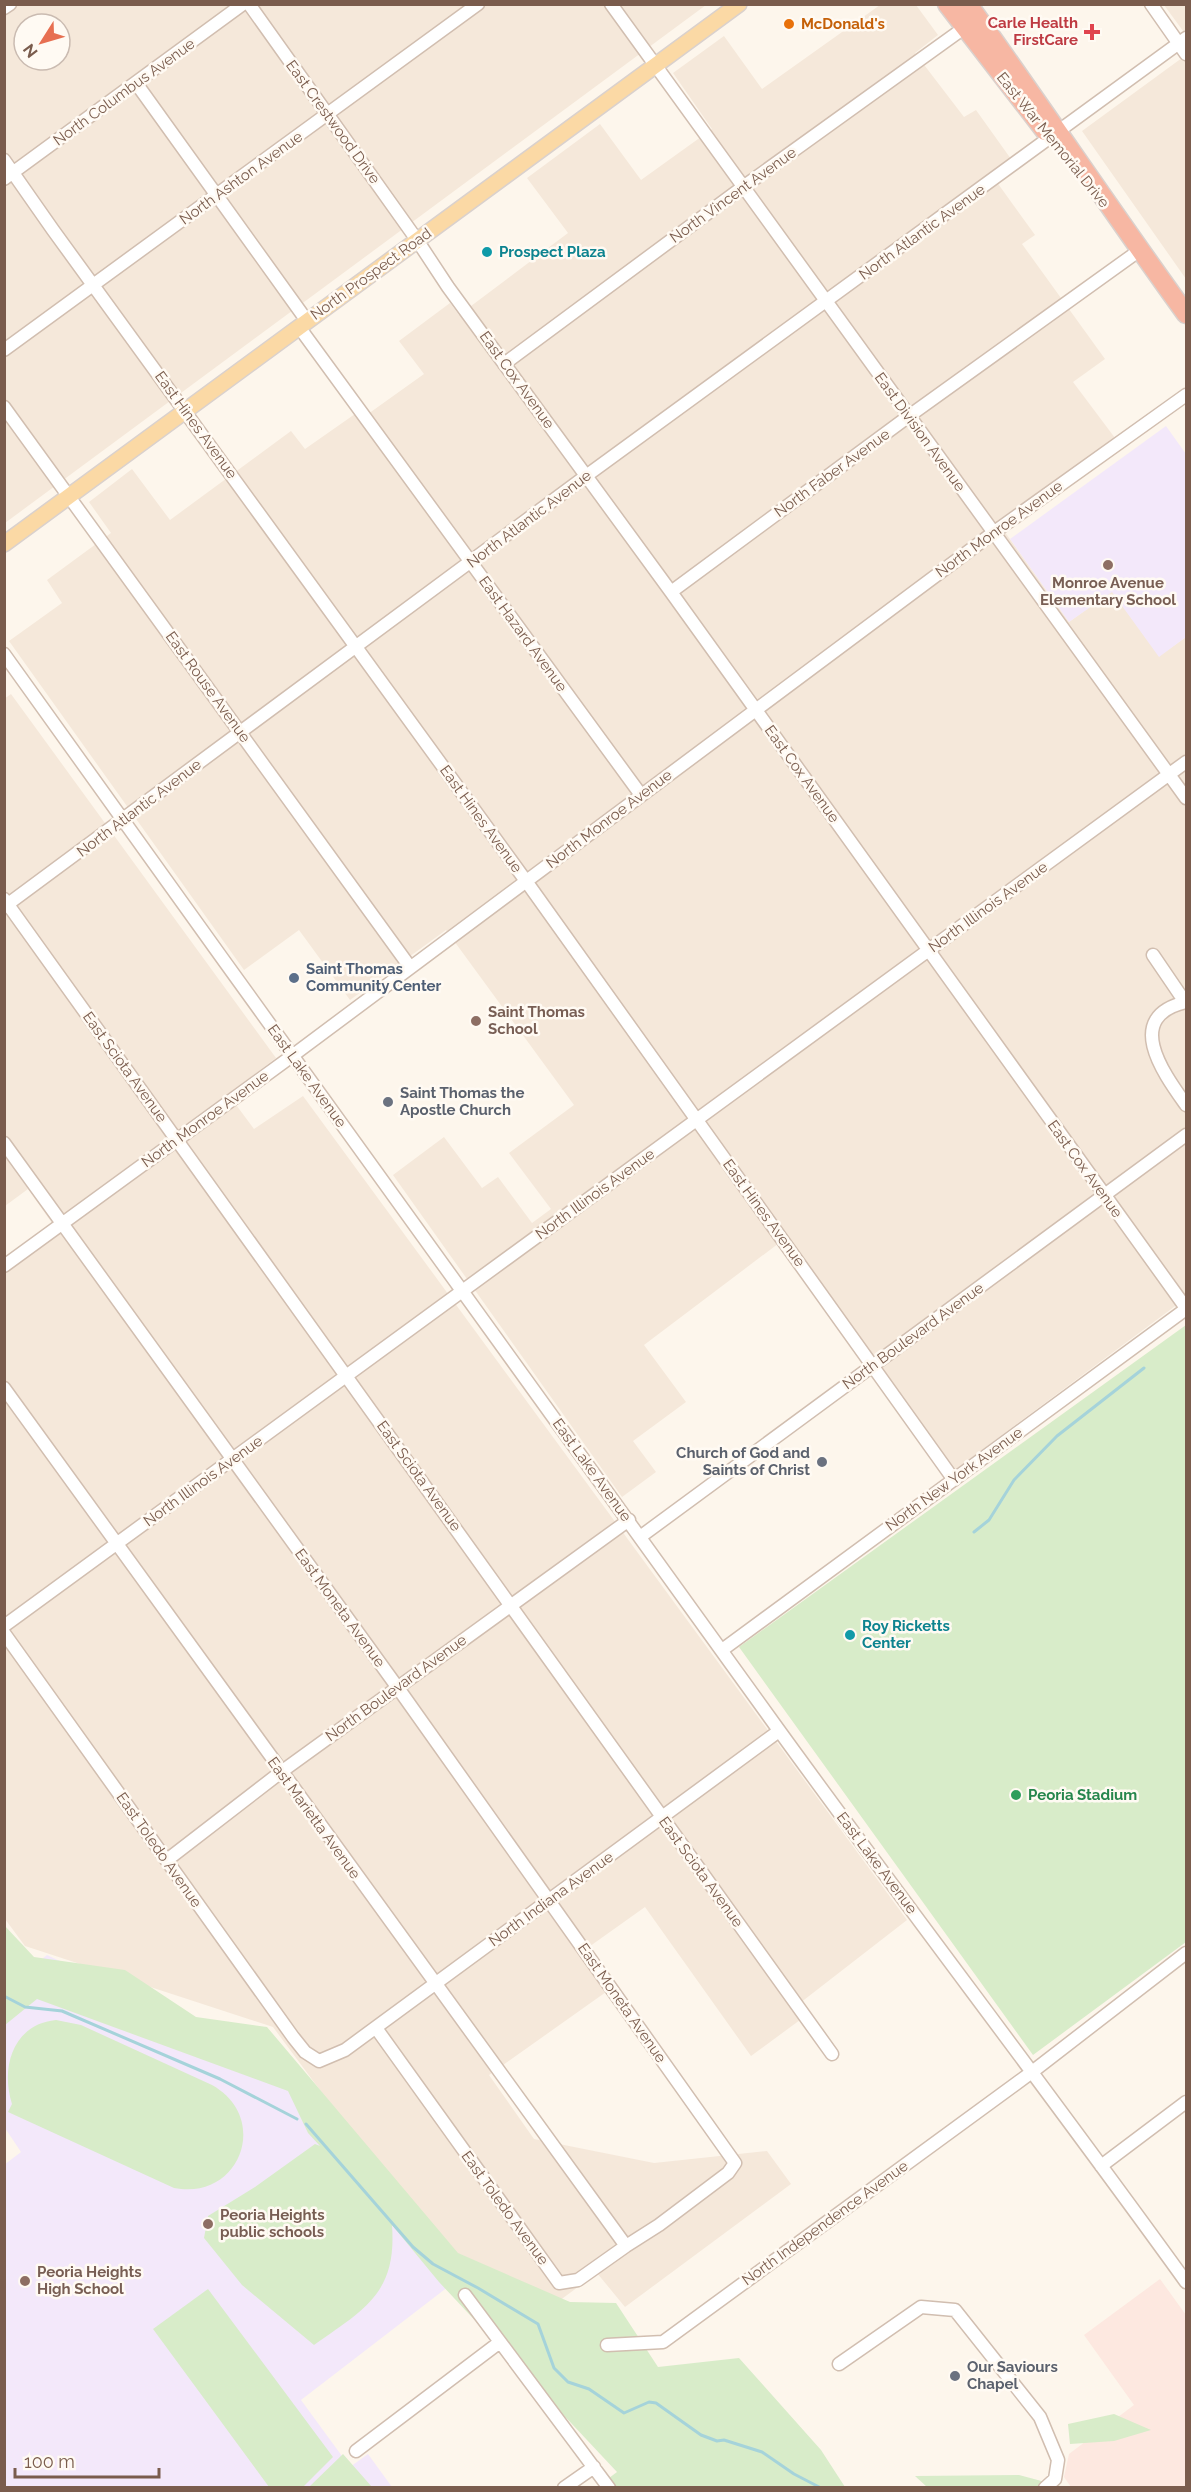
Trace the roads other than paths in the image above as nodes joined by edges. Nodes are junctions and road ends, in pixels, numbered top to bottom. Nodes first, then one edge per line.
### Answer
1 (10, 4) edge
2 (243, 4) edge
3 (249, 4) edge
4 (478, 4) edge
5 (611, 4) edge
6 (739, 4) edge
7 (947, 4) edge
8 (968, 4) edge
9 (1151, 4) edge
10 (4, 8) edge
11 (964, 28) junction
12 (1184, 46) edge
13 (655, 65) junction
14 (136, 83) junction
15 (328, 114) junction
16 (1055, 134) junction
17 (4, 160) edge
18 (9, 176) edge
19 (743, 187) junction
20 (217, 195) junction
21 (417, 240) junction
22 (1140, 250) junction
23 (94, 286) junction
24 (827, 302) junction
25 (1186, 314) edge
26 (303, 324) junction
27 (4, 350) edge
28 (504, 364) junction
29 (1186, 395) edge
30 (4, 407) edge
31 (186, 411) junction
32 (909, 416) junction
33 (586, 476) junction
34 (69, 496) junction
35 (993, 533) junction
36 (4, 544) edge
37 (471, 562) junction
38 (671, 592) junction
39 (356, 646) junction
40 (4, 654) edge
41 (756, 710) junction
42 (241, 732) junction
43 (1186, 762) edge
44 (1170, 774) junction
45 (641, 795) junction
46 (1186, 798) edge
47 (123, 820) junction
48 (526, 881) junction
49 (6, 904) edge
50 (930, 950) junction
51 (1153, 955) dead end
52 (410, 967) junction
53 (1186, 1002) edge
54 (291, 1056) junction
55 (1186, 1105) edge
56 (697, 1119) junction
57 (1186, 1135) edge
58 (176, 1139) junction
59 (4, 1143) edge
60 (1104, 1195) junction
61 (62, 1223) junction
62 (4, 1266) edge
63 (462, 1290) junction
64 (1186, 1309) edge
65 (873, 1365) junction
66 (347, 1375) junction
67 (4, 1388) edge
68 (232, 1460) junction
69 (954, 1480) junction
70 (629, 1520) junction
71 (640, 1537) junction
72 (118, 1544) junction
73 (511, 1604) junction
74 (4, 1626) edge
75 (4, 1633) edge
76 (722, 1650) junction
77 (398, 1688) junction
78 (779, 1731) junction
79 (281, 1772) junction
80 (661, 1817) junction
81 (167, 1860) junction
82 (549, 1901) junction
83 (1186, 1953) edge
84 (435, 1983) junction
85 (376, 2028) junction
86 (832, 2054) dead end
87 (320, 2061) joint
88 (1032, 2072) junction
89 (1186, 2102) edge
90 (1101, 2166) junction
91 (626, 2246) junction
92 (1181, 2264) edge
93 (1186, 2282) edge
94 (465, 2295) dead end
95 (500, 2342) junction
96 (607, 2345) dead end
97 (839, 2364) dead end
98 (356, 2451) dead end
99 (594, 2467) junction
100 (564, 2487) edge
101 (609, 2487) edge
102 (1045, 2487) edge

1 - 10 street
2 - 14 street, North Columbus Avenue
3 - 15 street, East Crestwood Drive
4 - 15 street, North Ashton Avenue
5 - 13 street, East Division Avenue
6 - 13 main road, North Prospect Road
7 - 11 highway, East War Memorial Drive
8 - 16 highway, East War Memorial Drive
9 - 12 street
11 - 16 highway, East War Memorial Drive
11 - 19 street, North Vincent Avenue
12 - 16 street, North Atlantic Avenue
13 - 19 street, East Division Avenue
13 - 21 main road, North Prospect Road
14 - 18 street, North Columbus Avenue
14 - 20 street, East Hazard Avenue
15 - 20 street, North Ashton Avenue
15 - 21 street, East Crestwood Drive
16 - 22 highway, East War Memorial Drive
16 - 24 street, North Atlantic Avenue
17 - 18 street, East Hines Avenue
18 - 23 street, East Hines Avenue
19 - 24 street, East Division Avenue
19 - 28 street, North Vincent Avenue
20 - 23 street, North Ashton Avenue
20 - 26 street, East Hazard Avenue
21 - 26 main road, North Prospect Road
21 - 28 street, East Cox Avenue
22 - 25 highway, East War Memorial Drive
22 - 32 street, North Faber Avenue
23 - 27 street, North Ashton Avenue
23 - 31 street, East Hines Avenue
24 - 32 street, East Division Avenue
24 - 33 street, North Atlantic Avenue
26 - 31 main road, North Prospect Road
26 - 37 street, East Hazard Avenue
28 - 33 street, East Cox Avenue
29 - 35 street, North Monroe Avenue
30 - 34 street, East Rouse Avenue
31 - 34 main road, North Prospect Road
31 - 39 street, East Hines Avenue
32 - 35 street, East Division Avenue
32 - 38 street, North Faber Avenue
33 - 37 street, North Atlantic Avenue
33 - 38 street, East Cox Avenue
34 - 36 main road, North Prospect Road
34 - 42 street, East Rouse Avenue
35 - 41 street, North Monroe Avenue
35 - 44 street, East Division Avenue
37 - 39 street, North Atlantic Avenue
37 - 45 street, East Hazard Avenue
38 - 41 street, East Cox Avenue
39 - 42 street, North Atlantic Avenue
39 - 48 street, East Hines Avenue
40 - 47 street, East Lake Avenue
41 - 45 street, North Monroe Avenue
41 - 50 street, East Cox Avenue
42 - 47 street, North Atlantic Avenue
42 - 52 street, East Rouse Avenue
43 - 44 street, North Illinois Avenue
44 - 46 street, East Division Avenue
44 - 50 street, North Illinois Avenue
45 - 48 street, North Monroe Avenue
47 - 49 street, North Atlantic Avenue
47 - 54 street, East Lake Avenue
48 - 52 street, North Monroe Avenue
48 - 56 street, East Hines Avenue
49 - 58 street, East Sciota Avenue
50 - 56 street, North Illinois Avenue
50 - 60 street, East Cox Avenue
51 - 53 street
52 - 54 street, North Monroe Avenue
53 - 55 street
54 - 58 street, North Monroe Avenue
54 - 63 street, East Lake Avenue
56 - 63 street, North Illinois Avenue
56 - 65 street, East Hines Avenue
57 - 60 street, North Boulevard Avenue
58 - 61 street, North Monroe Avenue
58 - 66 street, East Sciota Avenue
59 - 61 street, East Moneta Avenue
60 - 64 street, East Cox Avenue
60 - 65 street, North Boulevard Avenue
61 - 62 street, North Monroe Avenue
61 - 68 street, East Moneta Avenue
63 - 66 street, North Illinois Avenue
63 - 70 street, East Lake Avenue
64 - 69 street, North New York Avenue
65 - 69 street, East Hines Avenue
65 - 71 street, North Boulevard Avenue
66 - 68 street, North Illinois Avenue
66 - 73 street, East Sciota Avenue
67 - 72 street, East Marietta Avenue
68 - 72 street, North Illinois Avenue
68 - 77 street, East Moneta Avenue
69 - 76 street, North New York Avenue
70 - 71 street, East Lake Avenue
70 - 73 street, North Boulevard Avenue
71 - 76 street, East Lake Avenue
72 - 74 street, North Illinois Avenue
72 - 79 street, East Marietta Avenue
73 - 77 street, North Boulevard Avenue
73 - 80 street, East Sciota Avenue
75 - 81 street, East Toledo Avenue
76 - 78 street, East Lake Avenue
77 - 79 street, North Boulevard Avenue
77 - 82 street, East Moneta Avenue
78 - 80 street, North Indiana Avenue
78 - 88 street, East Lake Avenue
79 - 81 street, North Boulevard Avenue
79 - 84 street, East Marietta Avenue
80 - 82 street, North Indiana Avenue
80 - 86 street, East Sciota Avenue
81 - 87 street, East Toledo Avenue
82 - 84 street, North Indiana Avenue
82 - 91 street, East Moneta Avenue
83 - 88 street, North Independence Avenue
84 - 85 street, North Indiana Avenue
84 - 91 street, East Marietta Avenue
85 - 87 street, North Indiana Avenue
85 - 91 street, East Toledo Avenue
88 - 90 street, East Lake Avenue
88 - 96 street, North Independence Avenue
89 - 90 street
90 - 92 street, East Lake Avenue
92 - 93 street, East Lake Avenue
94 - 95 street
95 - 98 street
95 - 99 street
97 - 102 street
99 - 100 street
99 - 101 street

